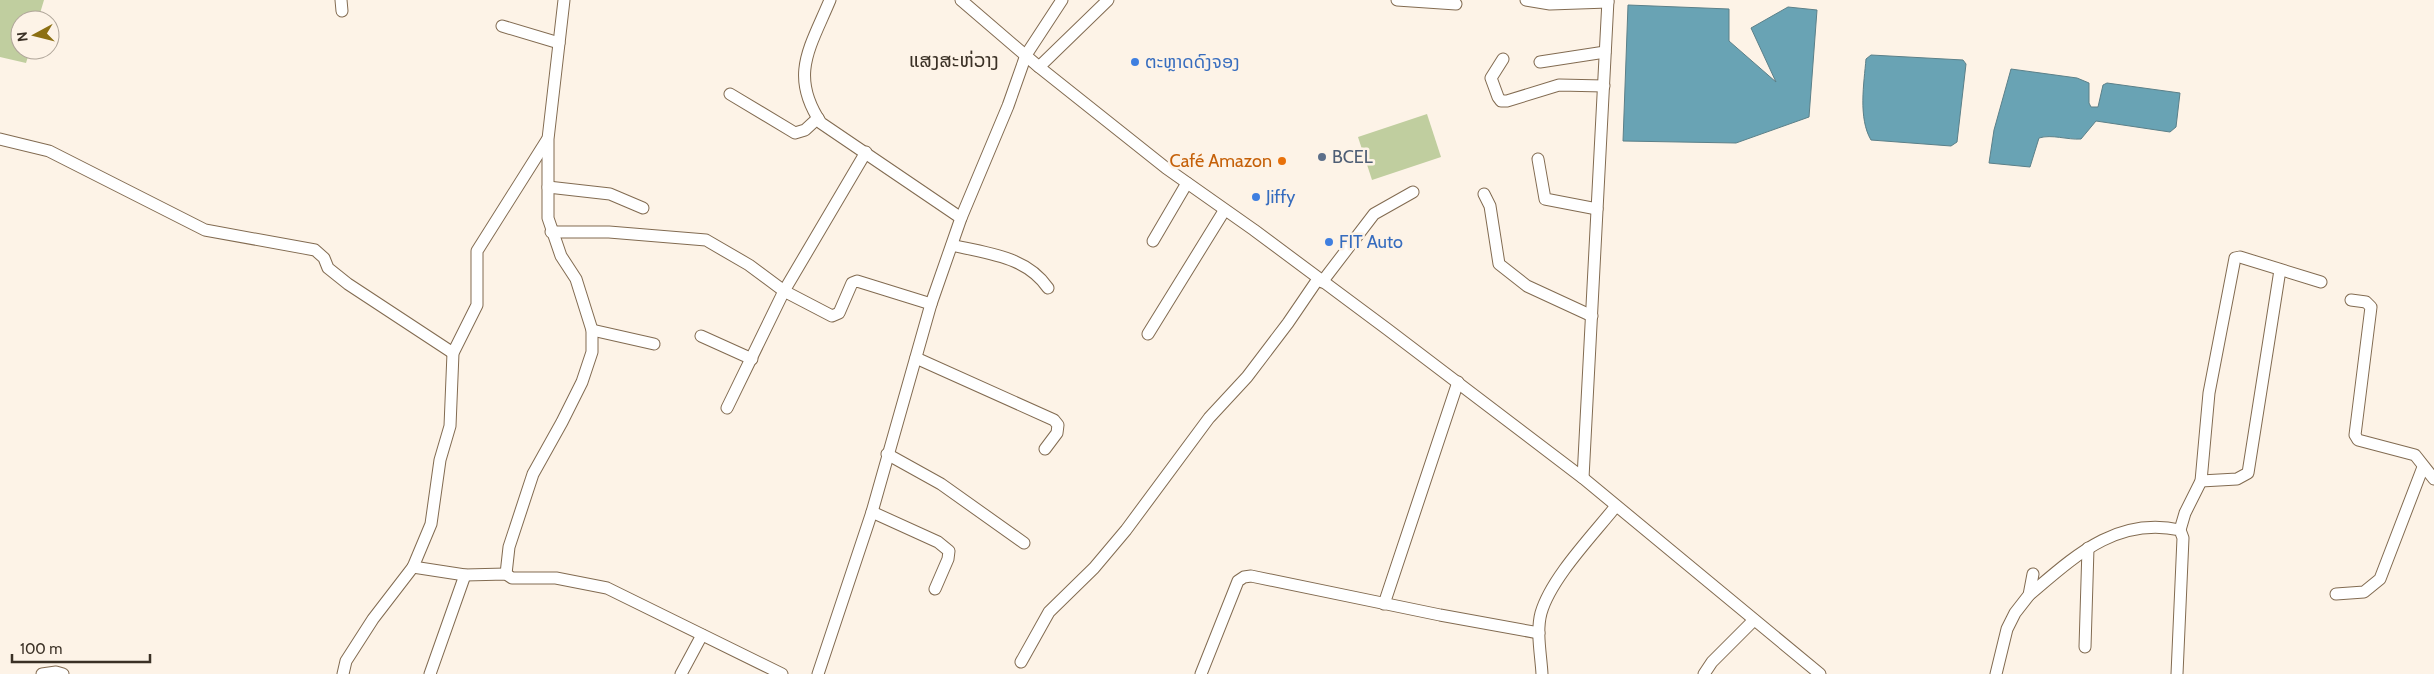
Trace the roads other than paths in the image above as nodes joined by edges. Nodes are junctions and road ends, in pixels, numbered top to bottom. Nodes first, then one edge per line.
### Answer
1 (564, 0) edge
2 (830, 0) edge
3 (961, 0) edge
4 (1062, 0) edge
5 (1108, 0) edge
6 (1397, 0) edge
7 (1526, 0) edge
8 (1608, 1) edge
9 (1456, 4) dead end
10 (502, 26) dead end
11 (560, 42) junction
12 (1605, 52) junction
13 (1026, 55) junction
14 (1503, 59) dead end
15 (1540, 62) dead end
16 (1039, 67) junction
17 (1604, 86) junction
18 (730, 94) dead end
19 (818, 118) junction
20 (0, 139) edge
21 (548, 139) junction
22 (866, 152) junction
23 (1538, 159) dead end
24 (1187, 183) junction
25 (548, 187) junction
26 (1413, 192) dead end
27 (1484, 194) dead end
28 (643, 208) dead end
29 (1597, 209) junction
30 (1224, 211) junction
31 (962, 218) junction
32 (552, 232) junction
33 (1153, 241) dead end
34 (952, 245) junction
35 (2280, 270) junction
36 (1320, 280) junction
37 (2321, 282) dead end
38 (1048, 288) dead end
39 (784, 291) junction
40 (2351, 300) dead end
41 (931, 304) junction
42 (1592, 316) junction
43 (592, 330) junction
44 (1148, 334) dead end
45 (701, 336) dead end
46 (654, 344) dead end
47 (453, 353) junction
48 (916, 358) junction
49 (752, 359) junction
50 (1458, 382) junction
51 (727, 408) dead end
52 (1045, 449) dead end
53 (887, 454) junction
54 (2423, 467) junction
55 (1583, 478) junction
56 (2434, 479) edge
57 (2201, 481) junction
58 (1616, 506) junction
59 (872, 512) junction
60 (2180, 530) junction
61 (1024, 543) dead end
62 (2088, 548) junction
63 (413, 568) junction
64 (506, 574) junction
65 (2033, 574) dead end
66 (465, 575) junction
67 (935, 589) dead end
68 (2336, 594) dead end
69 (2029, 595) junction
70 (1384, 604) junction
71 (1754, 620) junction
72 (1540, 633) junction
73 (702, 635) junction
74 (2085, 647) dead end
75 (1021, 662) dead end
76 (42, 674) edge
77 (63, 674) edge
78 (343, 674) edge
79 (430, 674) edge
80 (680, 674) edge
81 (782, 674) edge
82 (818, 674) edge
83 (1201, 674) edge
84 (1542, 674) edge
85 (1704, 674) edge
86 (1820, 674) edge
87 (1996, 674) edge
88 (2177, 674) edge

1 - 11 street
2 - 19 street
3 - 13 street
4 - 13 street
5 - 16 street
6 - 9 street
7 - 8 street
8 - 12 street
10 - 11 street
11 - 21 street
12 - 15 street
12 - 17 street
13 - 16 street
13 - 31 street
14 - 17 street
16 - 24 street
17 - 29 street
18 - 19 street
19 - 22 street
20 - 47 street
21 - 25 street
21 - 47 street
22 - 31 street
22 - 39 street
23 - 29 street
24 - 30 street
24 - 33 street
25 - 28 street
25 - 32 street
26 - 36 street
27 - 42 street
29 - 42 street
30 - 36 street
30 - 44 street
31 - 34 street
32 - 39 street
32 - 43 street
34 - 38 street
34 - 41 street
35 - 37 street
35 - 57 street
35 - 57 street
36 - 50 street
36 - 75 street
39 - 41 street
39 - 49 street
40 - 54 street
41 - 48 street
42 - 55 street
43 - 46 street
43 - 64 street
45 - 49 street
47 - 63 street
48 - 52 street
48 - 53 street
49 - 51 street
50 - 55 street
50 - 70 street
53 - 59 street
53 - 61 street
54 - 56 street
54 - 68 street
55 - 58 street
57 - 60 street
58 - 71 street
58 - 72 street
59 - 67 street
59 - 82 street
60 - 62 street
60 - 88 street
62 - 69 street
62 - 74 street
63 - 66 street
63 - 78 street
64 - 66 street
64 - 73 street
65 - 69 street
66 - 79 street
69 - 87 street
70 - 72 street
70 - 83 street
71 - 85 street
71 - 86 street
72 - 84 street
73 - 80 street
73 - 81 street
76 - 77 street

